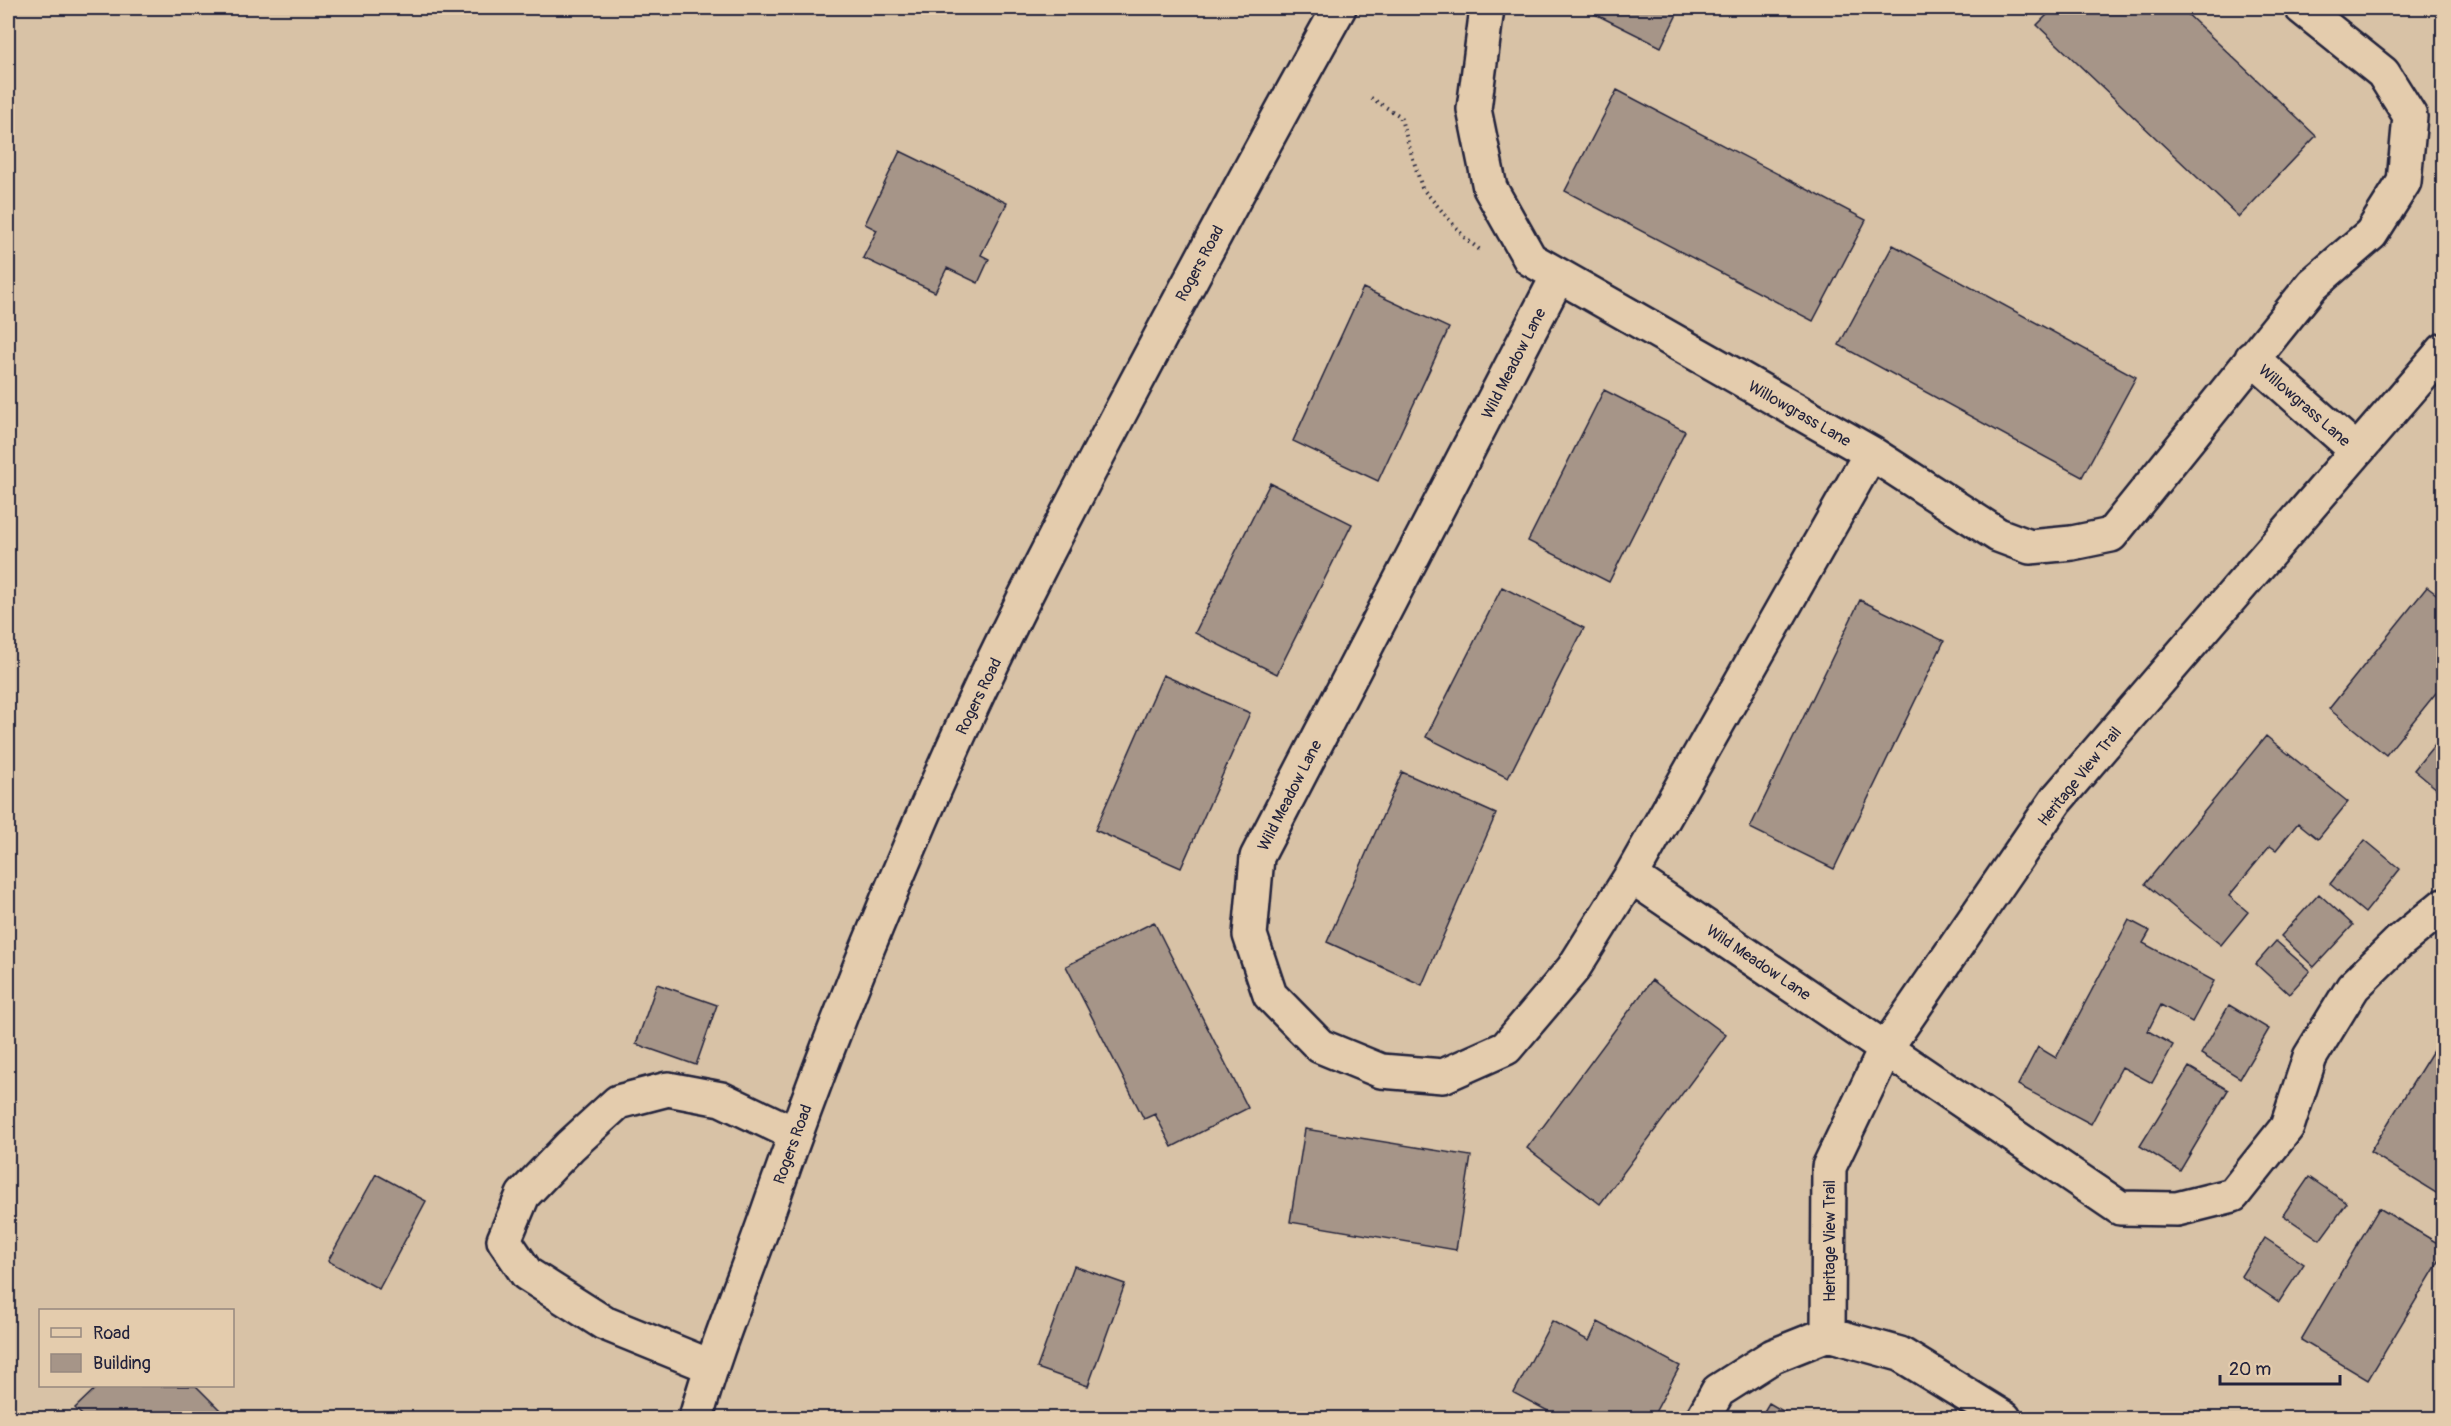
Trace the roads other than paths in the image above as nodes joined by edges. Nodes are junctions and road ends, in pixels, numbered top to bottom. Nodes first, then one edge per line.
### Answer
1 (1339, 8) edge
2 (1487, 8) edge
3 (2302, 8) edge
4 (1558, 276) junction
5 (2444, 350) edge
6 (2252, 358) junction
7 (2357, 451) junction
8 (1871, 453) junction
9 (1631, 876) junction
10 (2444, 905) edge
11 (1886, 1048) junction
12 (795, 1134) junction
13 (1828, 1334) junction
14 (710, 1366) junction
15 (696, 1419) edge
16 (1703, 1419) edge
17 (2004, 1419) edge

1 - 12 street, Rogers Road
2 - 4 street, Willowgrass Lane
3 - 6 street, Willowgrass Lane
4 - 8 street, Willowgrass Lane
4 - 9 street, Wild Meadow Lane
5 - 7 street, Heritage View Trail
6 - 7 street, Willowgrass Lane
6 - 8 street, Willowgrass Lane
7 - 11 street, Heritage View Trail
8 - 9 street, Wild Meadow Lane
9 - 11 street, Wild Meadow Lane
10 - 11 street, Wild Meadow Lane
11 - 13 street, Heritage View Trail
12 - 14 street, Rogers Road
12 - 14 street
13 - 16 street
13 - 17 street
14 - 15 street, Rogers Road

